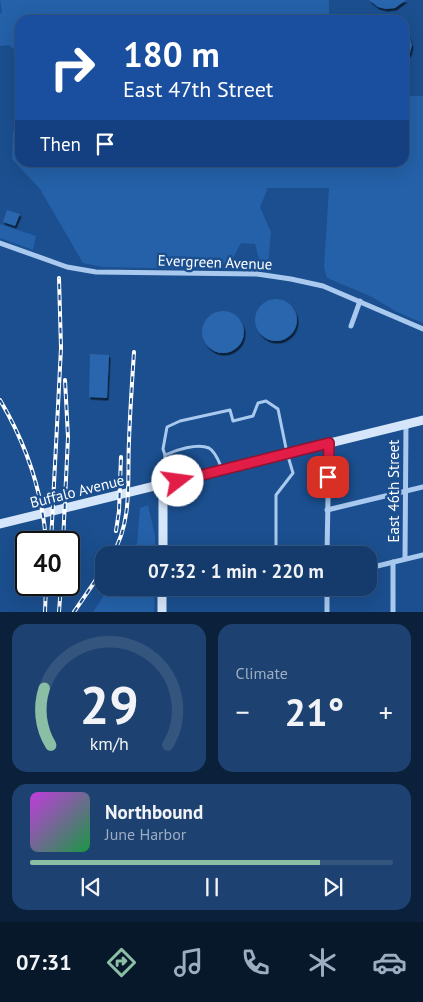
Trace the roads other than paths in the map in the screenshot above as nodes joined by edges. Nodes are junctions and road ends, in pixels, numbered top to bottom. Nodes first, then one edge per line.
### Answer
1 (0, 243) edge
2 (360, 301) junction
3 (351, 326) dead end
4 (423, 329) edge
5 (423, 420) edge
6 (406, 424) junction
7 (329, 443) junction
8 (287, 453) junction
9 (165, 455) junction
10 (222, 469) junction
11 (163, 485) junction
12 (423, 487) edge
13 (406, 491) junction
14 (328, 510) junction
15 (0, 524) edge
16 (162, 546) edge
17 (276, 546) edge
18 (327, 546) edge
19 (423, 555) edge
20 (405, 559) junction
21 (393, 562) junction
22 (377, 566) edge
23 (162, 596) edge
24 (327, 596) edge
25 (162, 612) edge
26 (327, 612) edge
27 (393, 612) edge

1 - 2 street, Evergreen Avenue
2 - 3 street
2 - 4 street, Evergreen Avenue
5 - 6 street, Buffalo Avenue
6 - 7 street, Buffalo Avenue
6 - 13 street, East 46th Street
7 - 8 street, Buffalo Avenue
7 - 14 street
8 - 9 lane
8 - 10 street, Buffalo Avenue
8 - 17 lane
9 - 10 lane
9 - 11 lane
10 - 11 street, Buffalo Avenue
11 - 15 street, Buffalo Avenue
11 - 16 street
12 - 13 street
13 - 14 street
13 - 20 street, East 46th Street
14 - 18 street
19 - 20 street
20 - 21 street
21 - 22 street
21 - 27 street, East 46th Street
23 - 25 street
24 - 26 street

